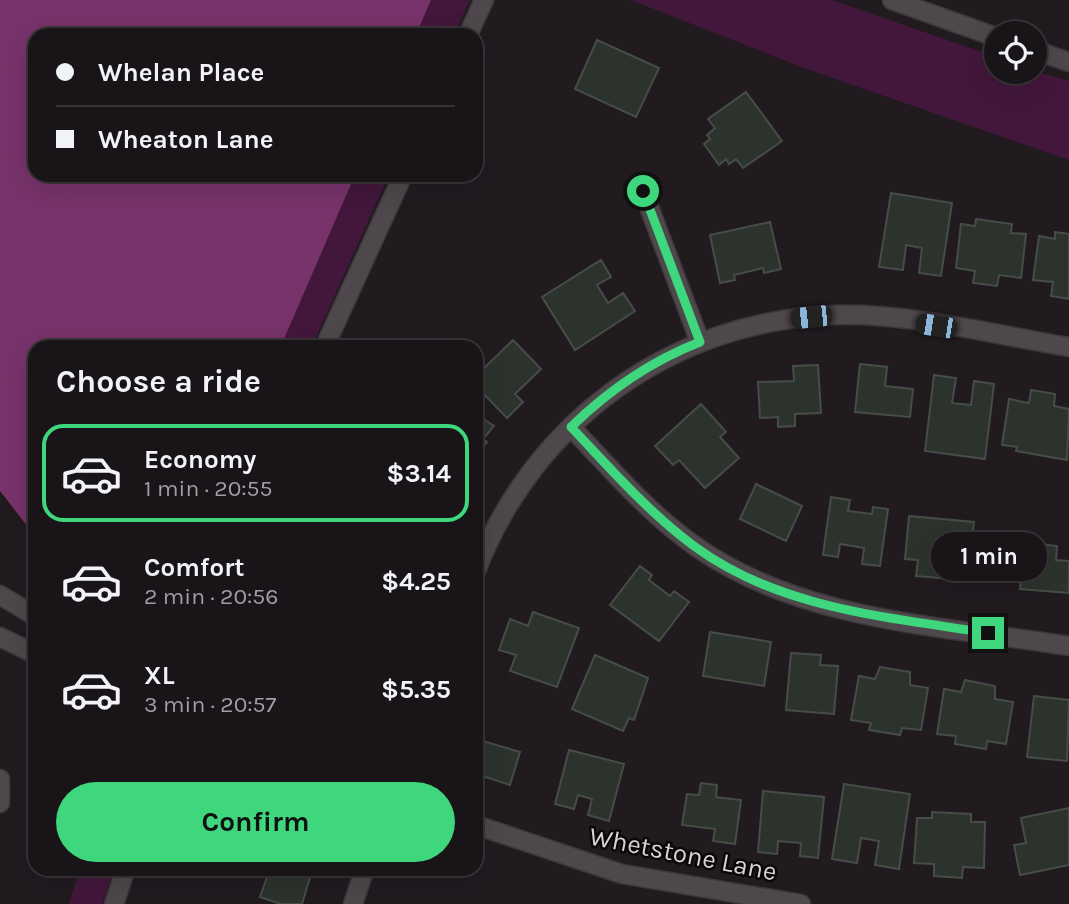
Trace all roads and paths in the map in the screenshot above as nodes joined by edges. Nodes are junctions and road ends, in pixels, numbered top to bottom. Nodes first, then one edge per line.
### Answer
1 (484, 0) edge
2 (892, 0) edge
3 (471, 28) edge
4 (984, 33) edge
5 (1047, 54) edge
6 (1069, 62) edge
7 (400, 182) edge
8 (643, 191) dead end
9 (328, 340) edge
10 (700, 342) junction
11 (1069, 347) edge
12 (571, 427) junction
13 (483, 555) edge
14 (0, 595) edge
15 (28, 612) edge
16 (0, 637) edge
17 (1069, 646) edge
18 (28, 651) edge
19 (0, 779) edge
20 (0, 803) edge
21 (483, 827) edge
22 (123, 876) edge
23 (362, 876) edge
24 (767, 901) edge
25 (114, 904) edge
26 (353, 904) edge
27 (801, 904) edge

1 - 3 street
2 - 4 street
5 - 6 street
7 - 9 street
8 - 10 street
10 - 11 street
10 - 12 street
12 - 13 street
12 - 17 street
14 - 15 street
16 - 18 street
19 - 20 street
21 - 24 street, Whetstone Lane
22 - 25 street
23 - 26 street
24 - 27 street, Whetstone Lane

